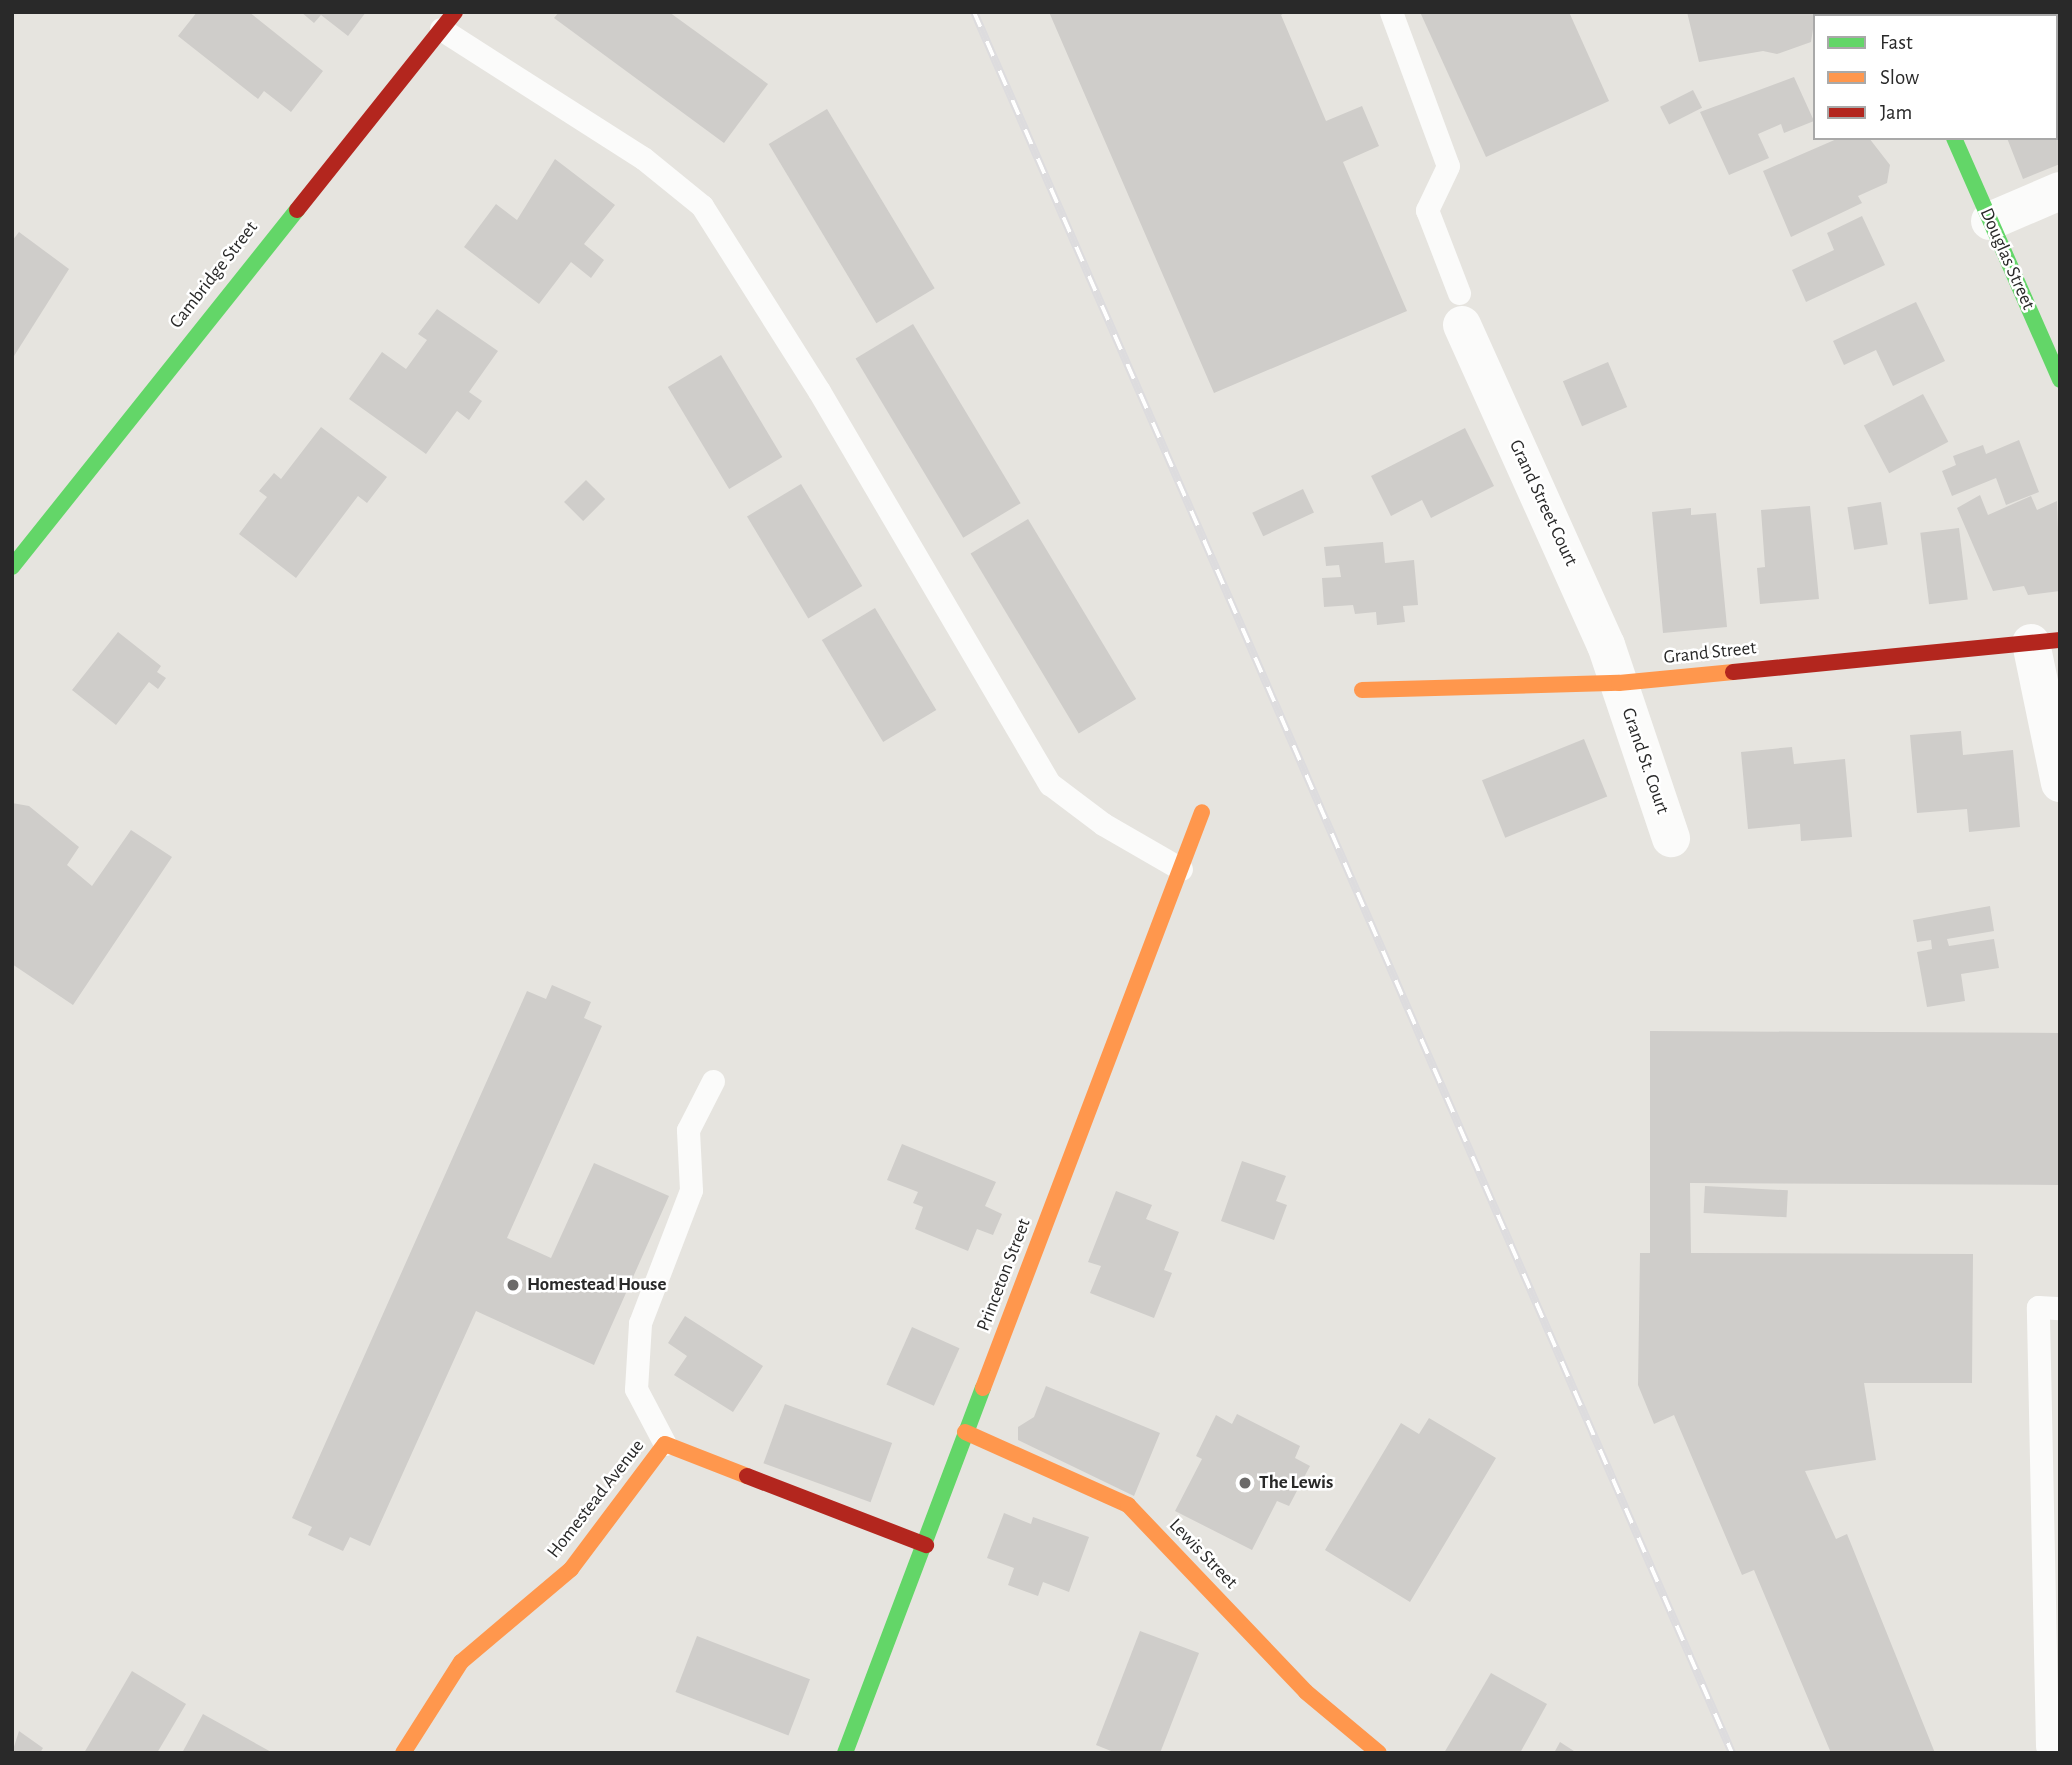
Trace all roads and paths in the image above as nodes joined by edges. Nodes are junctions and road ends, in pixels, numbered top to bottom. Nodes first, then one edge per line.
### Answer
1 (1391, 12) edge
2 (448, 20) edge
3 (1955, 140) edge
4 (2060, 191) edge
5 (1990, 221) junction
6 (1461, 309) joint
7 (2060, 380) edge
8 (12, 568) edge
9 (2046, 641) edge
10 (1619, 683) junction
11 (1362, 690) dead end
12 (2060, 783) edge
13 (1202, 812) dead end
14 (1671, 838) dead end
15 (1181, 869) junction
16 (713, 1080) dead end
17 (2060, 1308) edge
18 (965, 1432) junction
19 (666, 1444) junction
20 (926, 1545) junction
21 (2047, 1746) dead end
22 (403, 1753) edge
23 (845, 1753) edge
24 (1379, 1753) edge

1 - 6 lane
2 - 8 street, Cambridge Street
2 - 15 lane
3 - 5 street, Douglas Street
4 - 5 street
5 - 7 street, Douglas Street
6 - 10 street, Grand Street Court
9 - 10 street, Grand Street
9 - 12 street
10 - 11 street, Grand Street
10 - 14 street, Grand St. Court
13 - 15 street, Princeton Street
15 - 18 street, Princeton Street
16 - 19 lane
17 - 21 lane
18 - 20 street, Princeton Street
18 - 24 street, Lewis Street
19 - 20 street, Homestead Avenue
19 - 22 street, Homestead Avenue
20 - 23 street, Princeton Street

